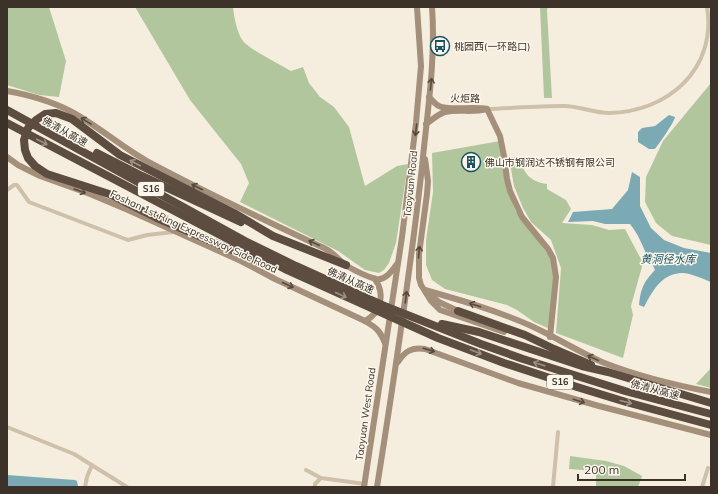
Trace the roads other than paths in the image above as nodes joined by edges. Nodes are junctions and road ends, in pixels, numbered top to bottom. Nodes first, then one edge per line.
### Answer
1 (417, 7) edge
2 (432, 7) edge
3 (707, 7) edge
4 (7, 91) edge
5 (429, 97) junction
6 (487, 109) junction
7 (8, 111) edge
8 (7, 123) edge
9 (426, 124) junction
10 (424, 148) junction
11 (7, 157) edge
12 (7, 190) edge
13 (174, 232) junction
14 (273, 236) junction
15 (398, 263) junction
16 (346, 265) junction
17 (291, 270) junction
18 (375, 279) junction
19 (425, 290) junction
20 (458, 311) joint
21 (418, 319) junction
22 (366, 321) junction
23 (504, 332) joint
24 (550, 337) junction
25 (386, 344) junction
26 (554, 349) junction
27 (397, 363) junction
28 (608, 372) junction
29 (672, 392) junction
30 (711, 392) edge
31 (711, 400) edge
32 (711, 403) edge
33 (711, 414) edge
34 (711, 425) edge
35 (7, 426) edge
36 (558, 432) dead end
37 (711, 435) edge
38 (92, 465) junction
39 (708, 468) dead end
40 (306, 470) dead end
41 (322, 478) junction
42 (365, 485) edge
43 (85, 487) edge
44 (127, 487) edge
45 (315, 487) edge
46 (377, 487) edge
47 (553, 487) edge
48 (702, 487) edge

1 -> 15 main road, Taoyuan Road
5 -> 2 main road, Taoyuan Road
3 - 6 street
16 -> 4 main road
5 - 6 main road, 火炬路
5 - 9 main road, Taoyuan Road
6 - 9 main road, 火炬路
6 - 24 main road
7 - 14 highway
7 - 17 highway, 佛清从高速 / S16
8 -> 17 highway, 佛清从高速 / S16
9 - 10 main road, Taoyuan Road
19 -> 10 main road
27 -> 10 main road, Taoyuan Road
11 -> 13 main road, Foshan 1st Ring Expressway Side Road
12 - 13 street
13 -> 22 main road, Foshan 1st Ring Expressway Side Road
14 - 16 highway
14 -> 17 highway
15 - 18 main road
15 - 25 main road, Taoyuan Road
16 - 18 main road
17 - 21 highway, 佛清从高速 / S16
17 -> 34 highway, 佛清从高速 / S16
18 - 22 main road
19 - 20 main road
19 - 23 main road
24 -> 19 main road
20 - 26 highway
21 - 28 highway
33 -> 21 highway, 佛清从高速 / S16
22 - 25 main road, Foshan 1st Ring Expressway Side Road
23 - 26 highway
30 -> 24 main road
25 - 42 main road, Taoyuan West Road
26 - 28 highway
27 -> 37 main road
27 - 46 main road
28 - 29 highway
29 - 31 highway
29 - 32 highway
35 - 38 street
36 - 47 street
38 - 43 street
38 - 44 street
39 - 48 street
40 - 41 street
41 - 42 street
41 - 45 street

